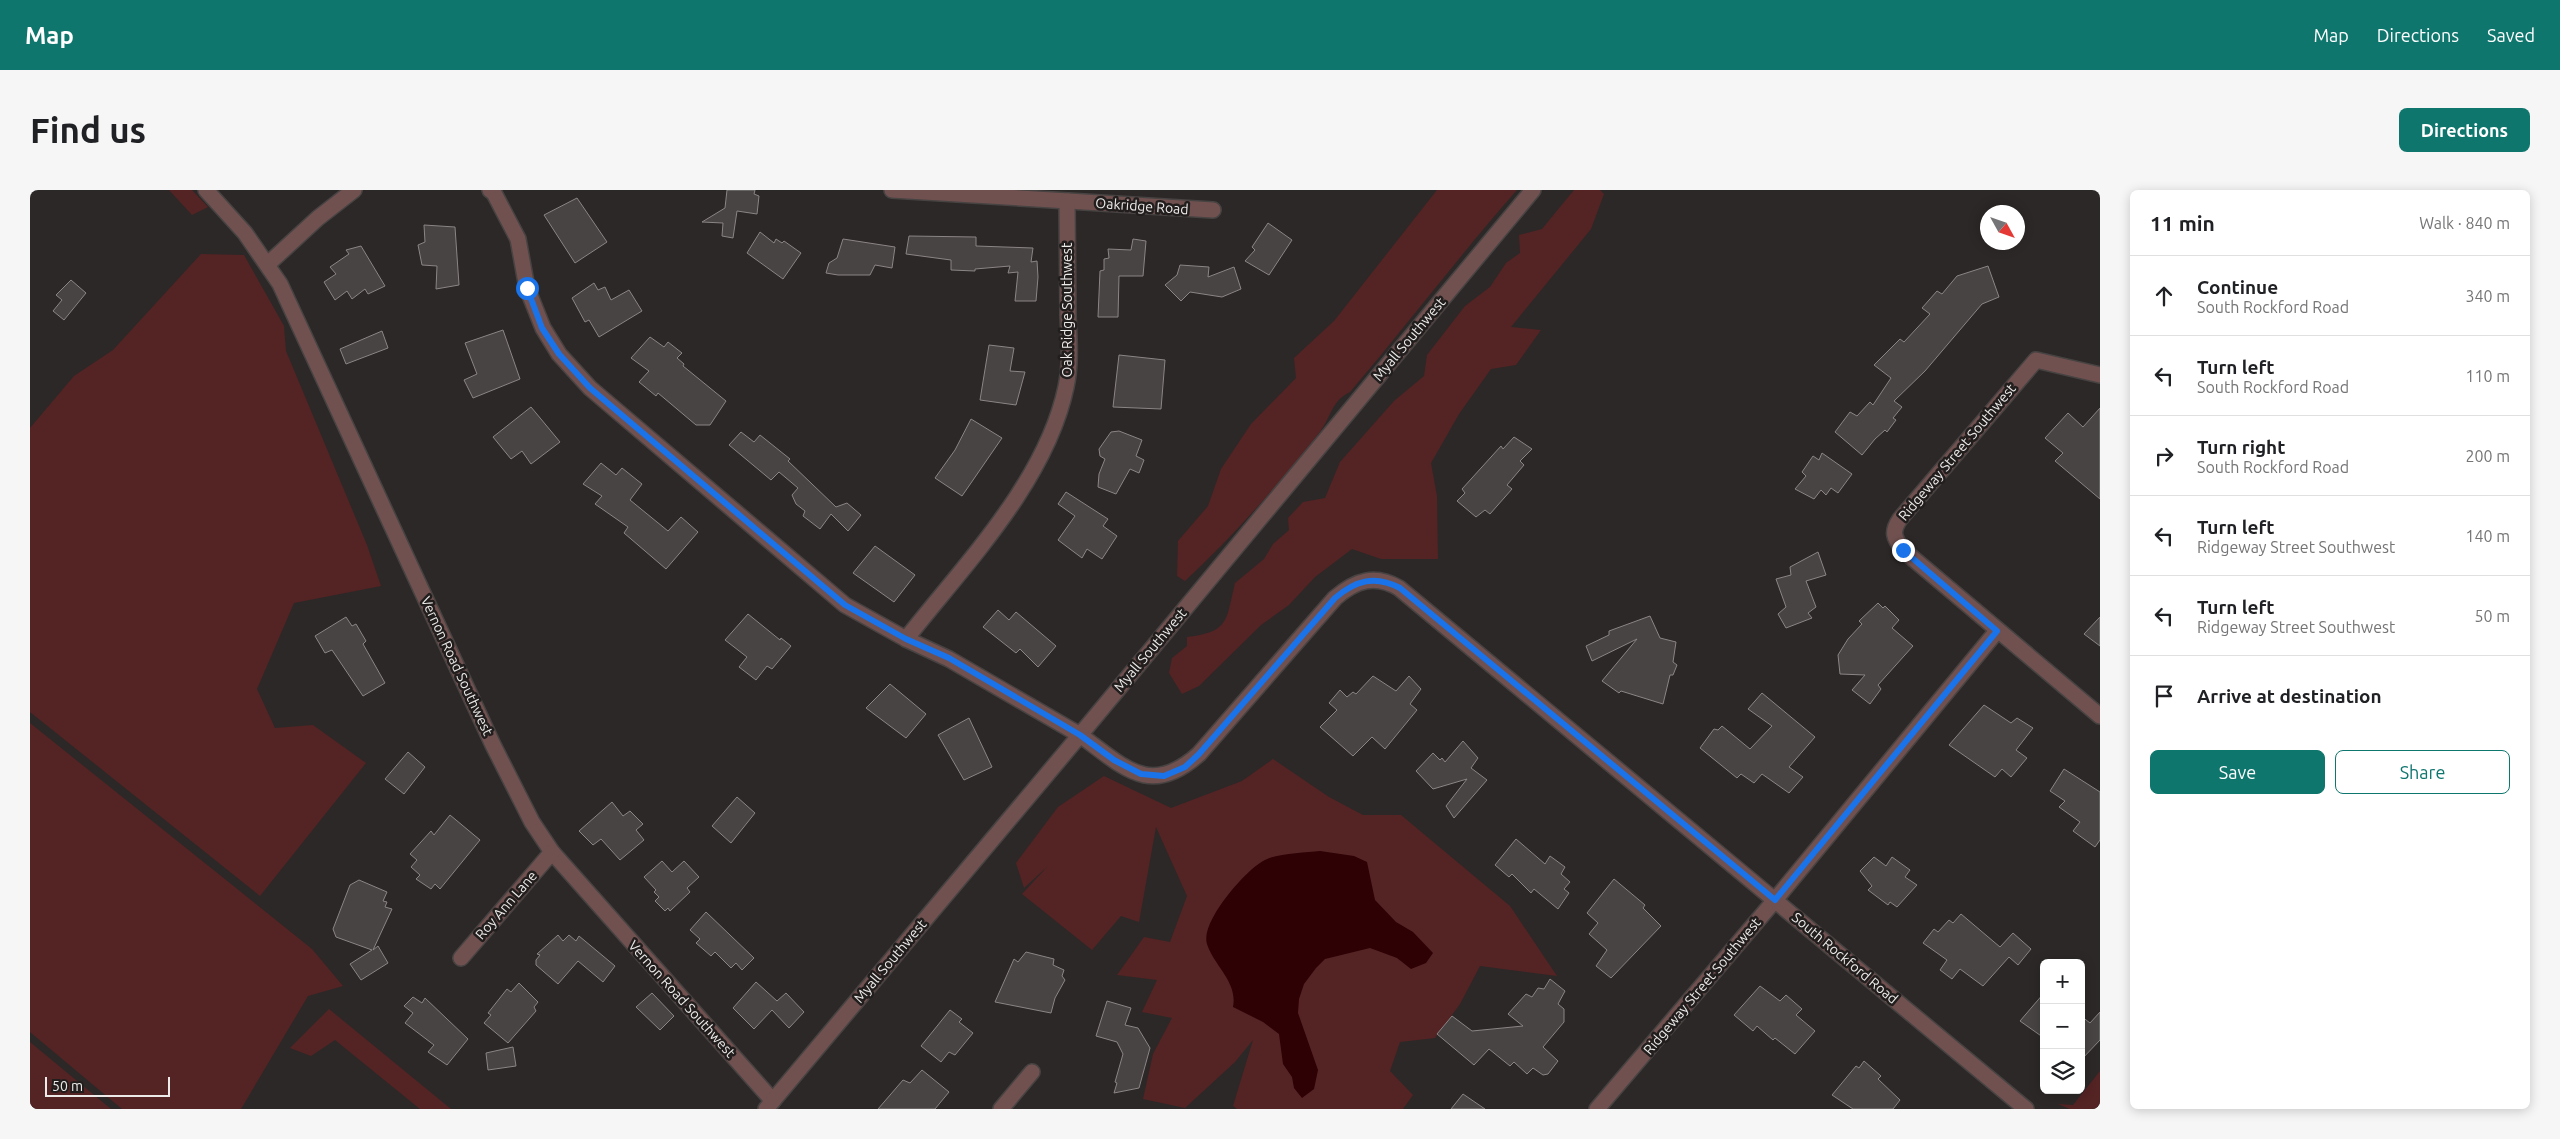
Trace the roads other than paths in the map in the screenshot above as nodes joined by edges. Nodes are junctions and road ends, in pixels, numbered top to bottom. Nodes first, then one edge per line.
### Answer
1 (206, 190) edge
2 (354, 190) edge
3 (490, 190) edge
4 (892, 190) edge
5 (1533, 190) edge
6 (1067, 201) junction
7 (1213, 210) dead end
8 (268, 264) junction
9 (2100, 375) edge
10 (1997, 631) junction
11 (906, 639) junction
12 (2100, 716) edge
13 (1080, 735) junction
14 (552, 852) junction
15 (1775, 900) junction
16 (460, 958) dead end
17 (1032, 1072) dead end
18 (770, 1105) edge
19 (1001, 1109) edge
20 (1597, 1109) edge
21 (2026, 1109) edge

1 - 8 street, Vernon Road Southwest
2 - 8 street
3 - 11 street, South Rockford Road
4 - 6 street, Oakridge Road
5 - 13 street, Myall Southwest
6 - 7 street, Oakridge Road
6 - 11 street, Oak Ridge Southwest
8 - 14 street, Vernon Road Southwest
9 - 10 street, Ridgeway Street Southwest
10 - 12 street, Ridgeway Street Southwest
10 - 15 street, Ridgeway Street Southwest
11 - 13 street, South Rockford Road
13 - 15 street, South Rockford Road
13 - 18 street, Myall Southwest
14 - 16 street, Roy Ann Lane
14 - 18 street, Vernon Road Southwest
15 - 20 street, Ridgeway Street Southwest
15 - 21 street, South Rockford Road
17 - 19 street

